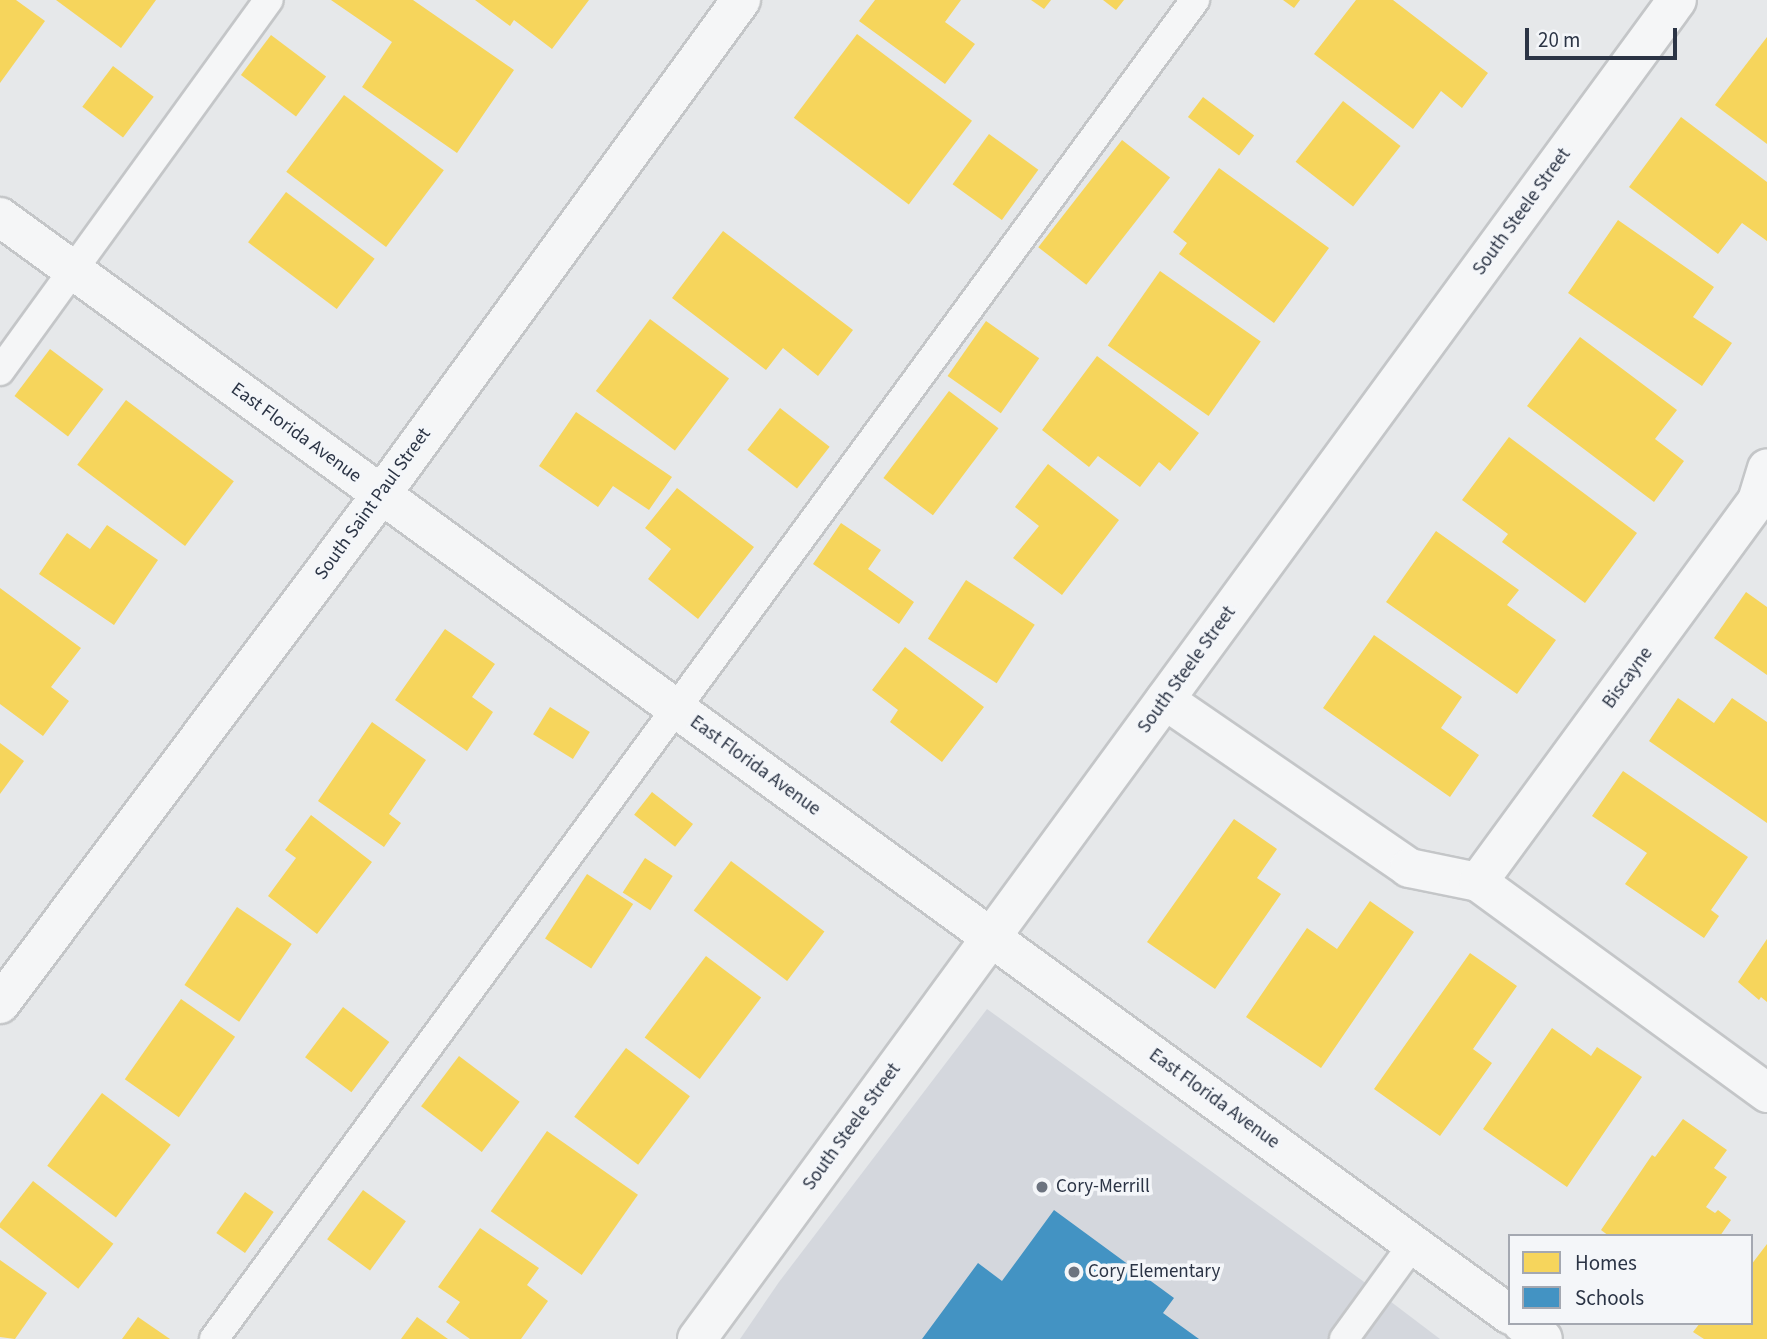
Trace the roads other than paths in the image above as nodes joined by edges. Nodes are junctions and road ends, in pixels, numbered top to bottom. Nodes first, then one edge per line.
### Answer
1 (269, 0) edge
2 (741, 0) edge
3 (1195, 0) edge
4 (1677, 0) edge
5 (0, 218) edge
6 (74, 272) junction
7 (0, 371) edge
8 (1767, 468) edge
9 (381, 495) junction
10 (1165, 700) junction
11 (675, 708) junction
12 (1478, 882) junction
13 (991, 938) junction
14 (0, 1004) edge
15 (1767, 1093) edge
16 (1413, 1244) junction
17 (1508, 1316) edge
18 (214, 1339) edge
19 (696, 1339) edge
20 (1344, 1339) edge

1 - 6 lane
2 - 9 street, South Saint Paul Street
3 - 11 lane
4 - 10 street, South Steele Street
5 - 6 street, East Florida Avenue
6 - 7 lane
6 - 9 street, East Florida Avenue
8 - 12 street, Biscayne
9 - 11 street, East Florida Avenue
9 - 14 street, South Saint Paul Street
10 - 12 street
10 - 13 street, South Steele Street
11 - 13 street, East Florida Avenue
11 - 18 lane
12 - 15 street
13 - 16 street, East Florida Avenue
13 - 19 street, South Steele Street
16 - 17 street, East Florida Avenue
16 - 20 lane

